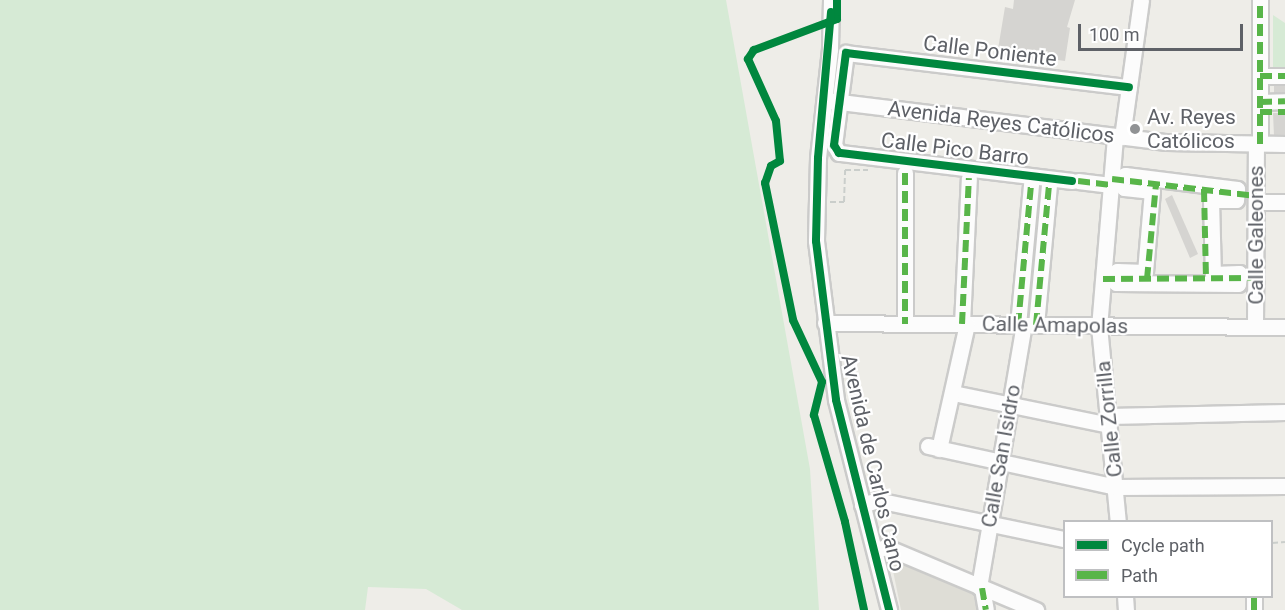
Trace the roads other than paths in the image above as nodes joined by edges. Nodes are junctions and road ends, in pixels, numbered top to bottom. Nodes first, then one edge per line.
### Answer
1 (831, 0) edge
2 (1141, 0) edge
3 (1260, 0) edge
4 (846, 53) joint
5 (1260, 76) junction
6 (1285, 76) edge
7 (1129, 87) junction
8 (832, 101) junction
9 (1285, 101) edge
10 (1260, 107) junction
11 (1285, 112) edge
12 (1119, 137) junction
13 (1258, 144) junction
14 (1285, 144) edge
15 (836, 150) joint
16 (905, 173) dead end
17 (969, 178) dead end
18 (1116, 181) junction
19 (1030, 184) dead end
20 (1156, 184) junction
21 (1049, 185) dead end
22 (1204, 189) junction
23 (1236, 193) junction
24 (1256, 199) junction
25 (1285, 202) edge
26 (1110, 279) junction
27 (1147, 279) junction
28 (1206, 279) junction
29 (1239, 279) junction
30 (1255, 279) junction
31 (825, 323) junction
32 (905, 324) junction
33 (964, 324) junction
34 (1026, 325) junction
35 (1100, 326) junction
36 (1255, 327) junction
37 (1285, 327) edge
38 (953, 393) junction
39 (1010, 406) junction
40 (1285, 412) edge
41 (1109, 420) junction
42 (1000, 462) junction
43 (1285, 486) edge
44 (1116, 487) junction
45 (862, 505) junction
46 (1118, 520) edge
47 (989, 524) junction
48 (1063, 539) edge
49 (875, 550) junction
50 (981, 587) junction
51 (889, 610) edge
52 (986, 610) edge
53 (1034, 610) edge

1 - 8 street, Avenida de Carlos Cano
2 - 7 street, Calle Zorrilla
3 - 5 street, Calle Galeones
4 - 7 street, Calle Poniente
4 - 8 street, Avenida de Carlos Cano
5 - 6 street
5 - 10 street, Calle Galeones
7 - 12 street, Calle Zorrilla
8 - 12 street, Avenida Reyes Católicos
8 - 15 street, Avenida de Carlos Cano
8 - 31 street, Avenida de Carlos Cano
9 - 10 street
10 - 11 street
10 - 13 street, Calle Galeones
12 - 13 street, Avenida Reyes Católicos
12 - 18 street, Calle Zorrilla
13 - 14 street, Avenida Reyes Católicos
13 - 24 street, Calle Galeones
15 - 18 street, Calle Pico Barro
16 - 32 street
17 - 33 street
18 - 20 street
18 - 23 street
18 - 26 street, Calle Zorrilla
18 - 26 street
19 - 34 street
20 - 22 street
20 - 27 street
21 - 34 street
22 - 23 street
22 - 28 street
23 - 24 street
23 - 29 street
24 - 25 street
24 - 30 street, Calle Galeones
26 - 27 street
26 - 29 street
26 - 35 street, Calle Zorrilla
27 - 28 street
28 - 29 street
29 - 30 street
30 - 36 street, Calle Galeones
31 - 32 street, Calle Amapolas
31 - 45 street, Avenida de Carlos Cano
32 - 33 street, Calle Amapolas
33 - 34 street, Calle Amapolas
33 - 38 street
34 - 35 street, Calle Amapolas
34 - 39 street, Calle San Isidro
35 - 36 street, Calle Amapolas
35 - 41 street, Calle Zorrilla
36 - 37 street, Calle Amapolas
38 - 39 street
38 - 42 street
39 - 41 street
39 - 42 street, Calle San Isidro
40 - 41 street
41 - 44 street, Calle Zorrilla
42 - 44 street
42 - 47 street, Calle San Isidro
43 - 44 street
44 - 46 street, Calle Zorrilla
45 - 47 street
45 - 49 street, Avenida de Carlos Cano
47 - 48 street
47 - 50 street, Calle San Isidro
49 - 50 street
49 - 51 street, Avenida de Carlos Cano
50 - 52 street, Calle San Isidro
50 - 53 street

